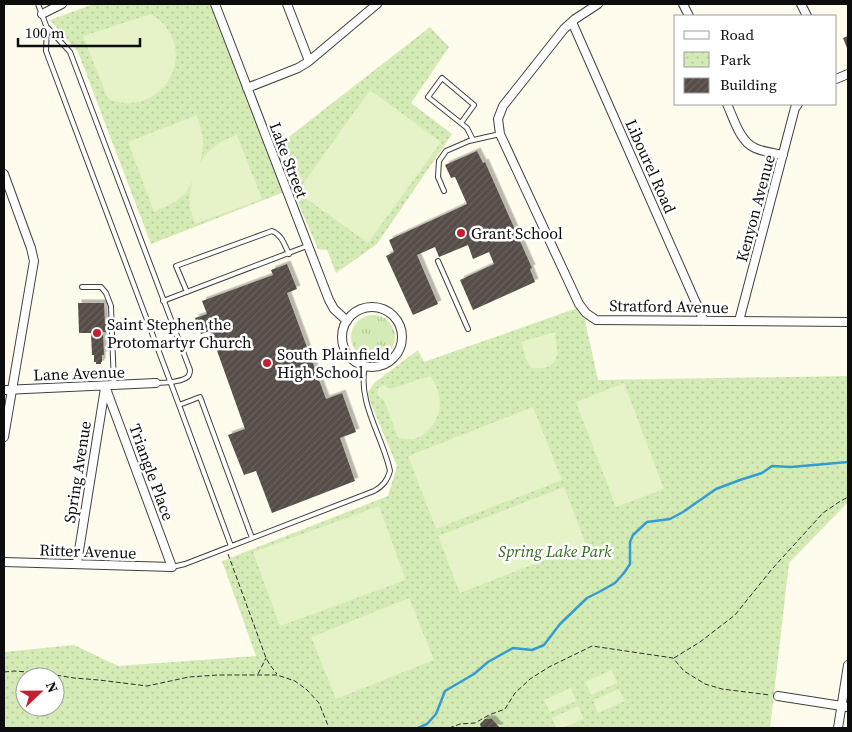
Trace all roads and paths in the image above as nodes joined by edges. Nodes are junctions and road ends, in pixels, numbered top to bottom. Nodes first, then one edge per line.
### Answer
1 (38, 4) edge
2 (62, 4) edge
3 (215, 4) edge
4 (287, 4) edge
5 (377, 4) edge
6 (598, 4) edge
7 (42, 14) junction
8 (572, 22) junction
9 (47, 28) junction
10 (309, 61) junction
11 (247, 88) junction
12 (727, 105) edge
13 (797, 105) edge
14 (461, 123) junction
15 (500, 134) junction
16 (473, 140) junction
17 (782, 155) junction
18 (4, 174) edge
19 (444, 191) dead end
20 (307, 246) junction
21 (288, 254) junction
22 (438, 262) dead end
23 (82, 287) dead end
24 (187, 292) junction
25 (163, 301) junction
26 (347, 321) junction
27 (704, 321) junction
28 (739, 321) junction
29 (848, 322) edge
30 (468, 329) dead end
31 (365, 366) junction
32 (156, 383) joint
33 (171, 383) junction
34 (114, 385) junction
35 (105, 386) junction
36 (12, 389) junction
37 (4, 390) edge
38 (179, 405) junction
39 (4, 437) edge
40 (848, 497) edge
41 (252, 538) junction
42 (231, 546) junction
43 (226, 548) junction
44 (4, 562) edge
45 (77, 564) junction
46 (172, 567) junction
47 (266, 658) junction
48 (674, 658) junction
49 (848, 666) edge
50 (4, 672) edge
51 (258, 675) junction
52 (278, 675) junction
53 (778, 696) joint
54 (845, 707) edge
55 (475, 723) junction
56 (476, 727) edge
57 (329, 728) edge
58 (449, 728) edge
59 (838, 728) edge

1 - 7 lane
2 - 7 street
3 - 11 street, Lake Street
4 - 10 street
5 - 10 street
6 - 8 street
7 - 9 lane
8 - 15 street, Stratford Avenue
8 - 27 street, Libourel Road
9 - 25 lane
9 - 33 lane
10 - 11 street
11 - 20 street, Lake Street
12 - 17 street
13 - 17 street, Kenyon Avenue
14 - 14 lane
14 - 16 lane
15 - 16 lane
15 - 27 street, Stratford Avenue
16 - 19 lane
17 - 28 street, Kenyon Avenue
18 - 36 street
20 - 21 lane
20 - 26 street, Lake Street
21 - 24 lane
21 - 24 lane
22 - 30 lane
23 - 34 lane
24 - 25 lane
25 - 33 lane
26 - 31 street
26 - 31 street
27 - 28 street, Stratford Avenue
28 - 29 street, Stratford Avenue
31 - 41 lane
32 - 33 lane
32 - 34 street, Lane Avenue
33 - 38 lane
34 - 35 street, Lane Avenue
35 - 36 street, Lane Avenue
35 - 45 street, Spring Avenue
35 - 46 street, Triangle Place
36 - 37 street, Lane Avenue
36 - 39 street
38 - 41 lane
38 - 42 lane
40 - 48 path
41 - 42 lane
42 - 43 lane
43 - 46 lane
43 - 47 path
44 - 45 street, Ritter Avenue
45 - 46 street, Ritter Avenue
47 - 51 path
47 - 52 path
48 - 53 path
48 - 55 path
49 - 54 street
50 - 51 path
51 - 52 path
52 - 57 path
53 - 54 street
54 - 59 street
55 - 56 path
55 - 58 path

